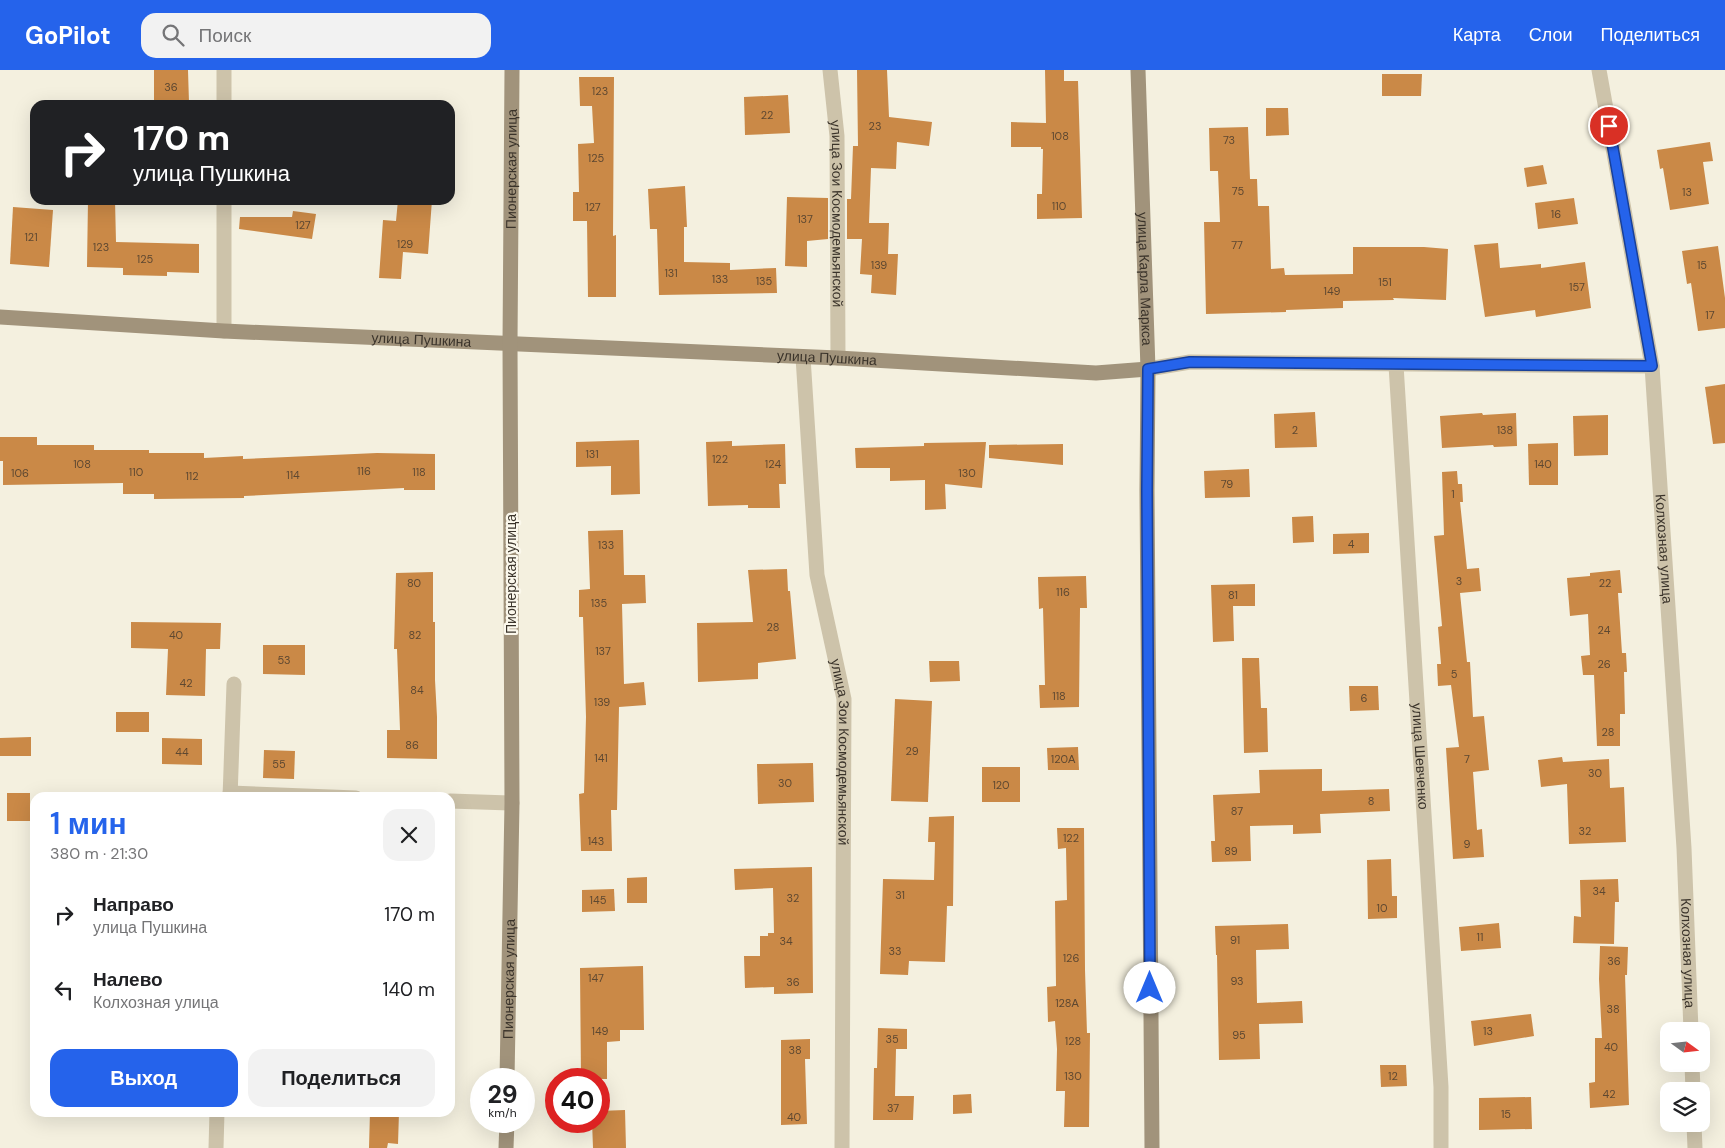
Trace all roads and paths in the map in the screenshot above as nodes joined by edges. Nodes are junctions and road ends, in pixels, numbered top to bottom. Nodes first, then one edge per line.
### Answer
1 (224, 70) edge
2 (512, 70) edge
3 (830, 70) edge
4 (1138, 70) edge
5 (1599, 70) edge
6 (224, 100) edge
7 (224, 205) edge
8 (0, 317) edge
9 (224, 331) junction
10 (510, 344) junction
11 (803, 357) junction
12 (838, 358) junction
13 (1396, 365) junction
14 (1652, 366) junction
15 (1148, 369) junction
16 (234, 684) dead end
17 (230, 792) edge
18 (455, 801) edge
19 (512, 803) junction
20 (1691, 1022) edge
21 (508, 1068) edge
22 (217, 1117) edge
23 (1694, 1132) edge
24 (507, 1133) edge
25 (216, 1148) edge
26 (506, 1148) edge
27 (842, 1148) edge
28 (1152, 1148) edge
29 (1441, 1148) edge
30 (1695, 1148) edge

1 - 6 street
2 - 10 street, Пионерская улица
3 - 12 street, улица Зои Космодемьянской
4 - 15 street, улица Карла Маркса
5 - 14 street, Колхозная улица
7 - 9 street
8 - 9 street, улица Пушкина
9 - 10 street, улица Пушкина
10 - 11 street, улица Пушкина
10 - 19 street, Пионерская улица
11 - 12 street, улица Пушкина
11 - 27 street, улица Зои Космодемьянской
12 - 15 street, улица Пушкина
13 - 14 street, улица Пушкина
13 - 15 street, улица Пушкина
13 - 29 street, улица Шевченко
14 - 20 street, Колхозная улица
15 - 28 street, улица Карла Маркса
16 - 17 street
18 - 19 street
19 - 21 street, Пионерская улица
22 - 25 street
23 - 30 street
24 - 26 street

